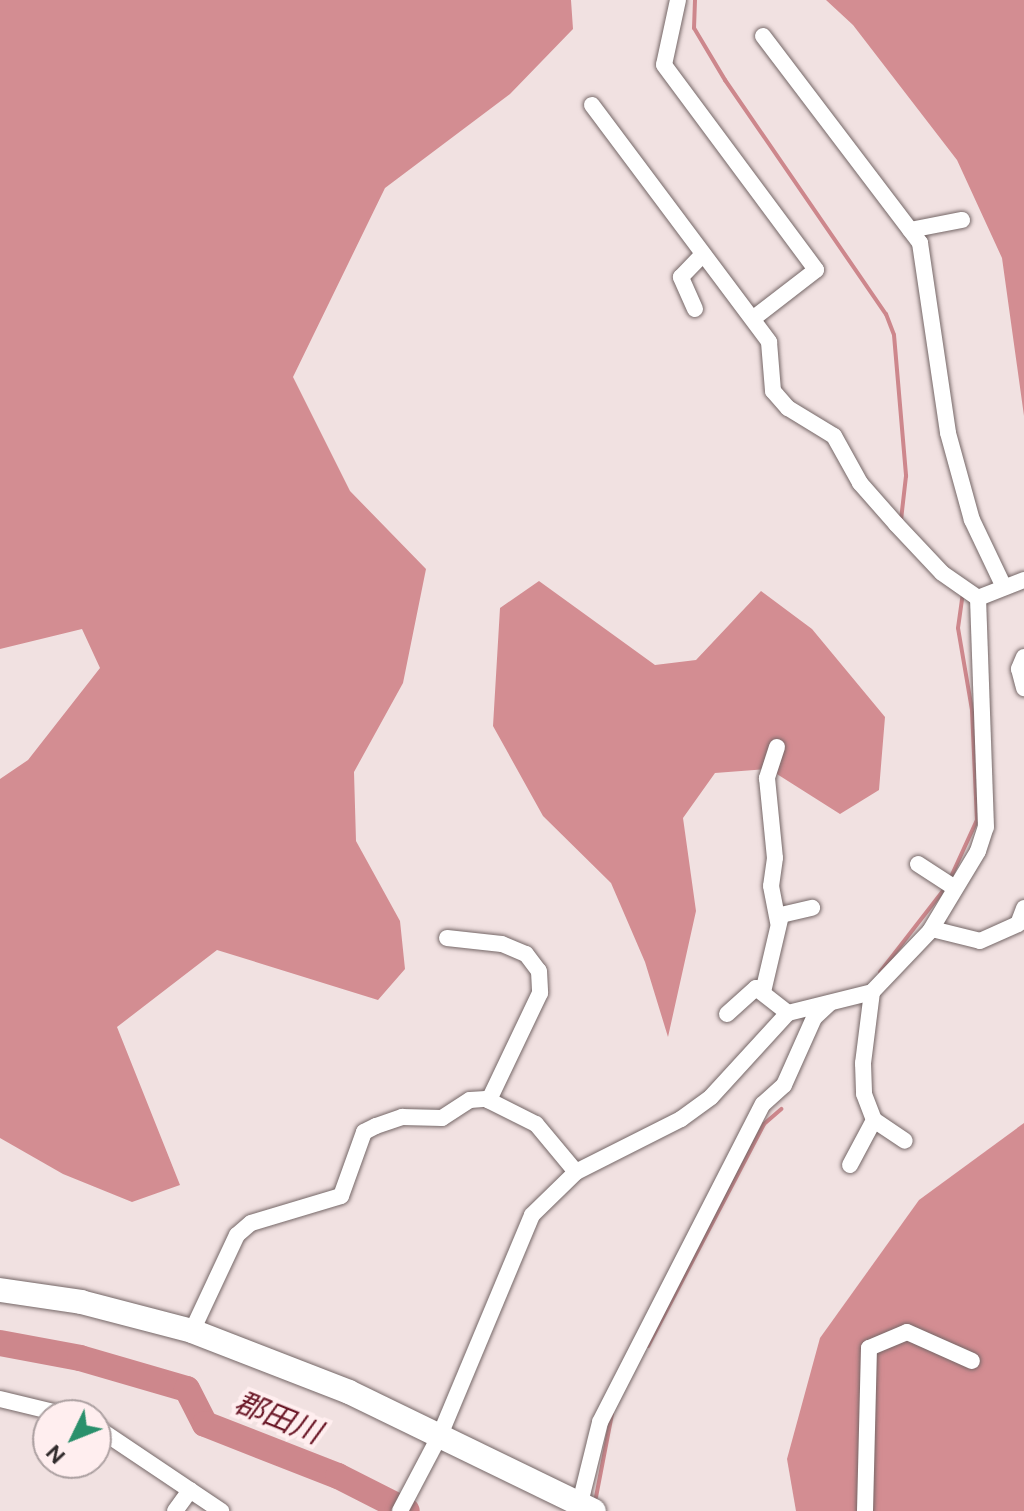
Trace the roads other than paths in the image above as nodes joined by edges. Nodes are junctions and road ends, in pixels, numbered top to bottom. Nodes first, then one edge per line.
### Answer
1 (678, 0) edge
2 (763, 36) dead end
3 (592, 105) dead end
4 (962, 220) dead end
5 (910, 230) junction
6 (701, 256) junction
7 (695, 309) dead end
8 (754, 318) junction
9 (1024, 580) edge
10 (1003, 585) junction
11 (978, 598) junction
12 (1024, 657) edge
13 (1024, 688) edge
14 (777, 747) dead end
15 (918, 864) dead end
16 (948, 885) junction
17 (812, 908) dead end
18 (1024, 908) edge
19 (778, 922) junction
20 (932, 929) junction
21 (1024, 934) edge
22 (1003, 935) junction
23 (447, 938) dead end
24 (763, 992) junction
25 (872, 992) junction
26 (831, 1002) junction
27 (788, 1013) junction
28 (727, 1014) dead end
29 (489, 1100) junction
30 (874, 1120) junction
31 (905, 1141) dead end
32 (850, 1165) dead end
33 (576, 1172) junction
34 (0, 1290) edge
35 (192, 1331) junction
36 (972, 1361) dead end
37 (0, 1399) edge
38 (32, 1407) edge
39 (440, 1435) junction
40 (112, 1438) edge
41 (190, 1490) junction
42 (587, 1507) edge
43 (175, 1511) edge
44 (221, 1511) edge
45 (400, 1511) edge
46 (865, 1511) edge

1 - 8 street
2 - 5 street
3 - 6 street
4 - 5 street
5 - 10 street
6 - 7 street
6 - 8 street
8 - 11 street
9 - 10 street
10 - 11 street
11 - 16 street
12 - 13 street
14 - 19 street
15 - 16 street
16 - 20 street
17 - 19 street
18 - 22 street
19 - 24 street
20 - 22 street
20 - 25 street
21 - 22 street
23 - 29 street
24 - 27 street
24 - 28 street
25 - 26 street
25 - 30 street
26 - 27 street
26 - 42 street
27 - 33 street
29 - 33 street
29 - 35 street
30 - 31 street
30 - 32 street
33 - 39 street
34 - 35 street
35 - 39 street
36 - 46 street
37 - 38 street
39 - 42 street
39 - 45 street
40 - 41 street
41 - 43 street
41 - 44 street

